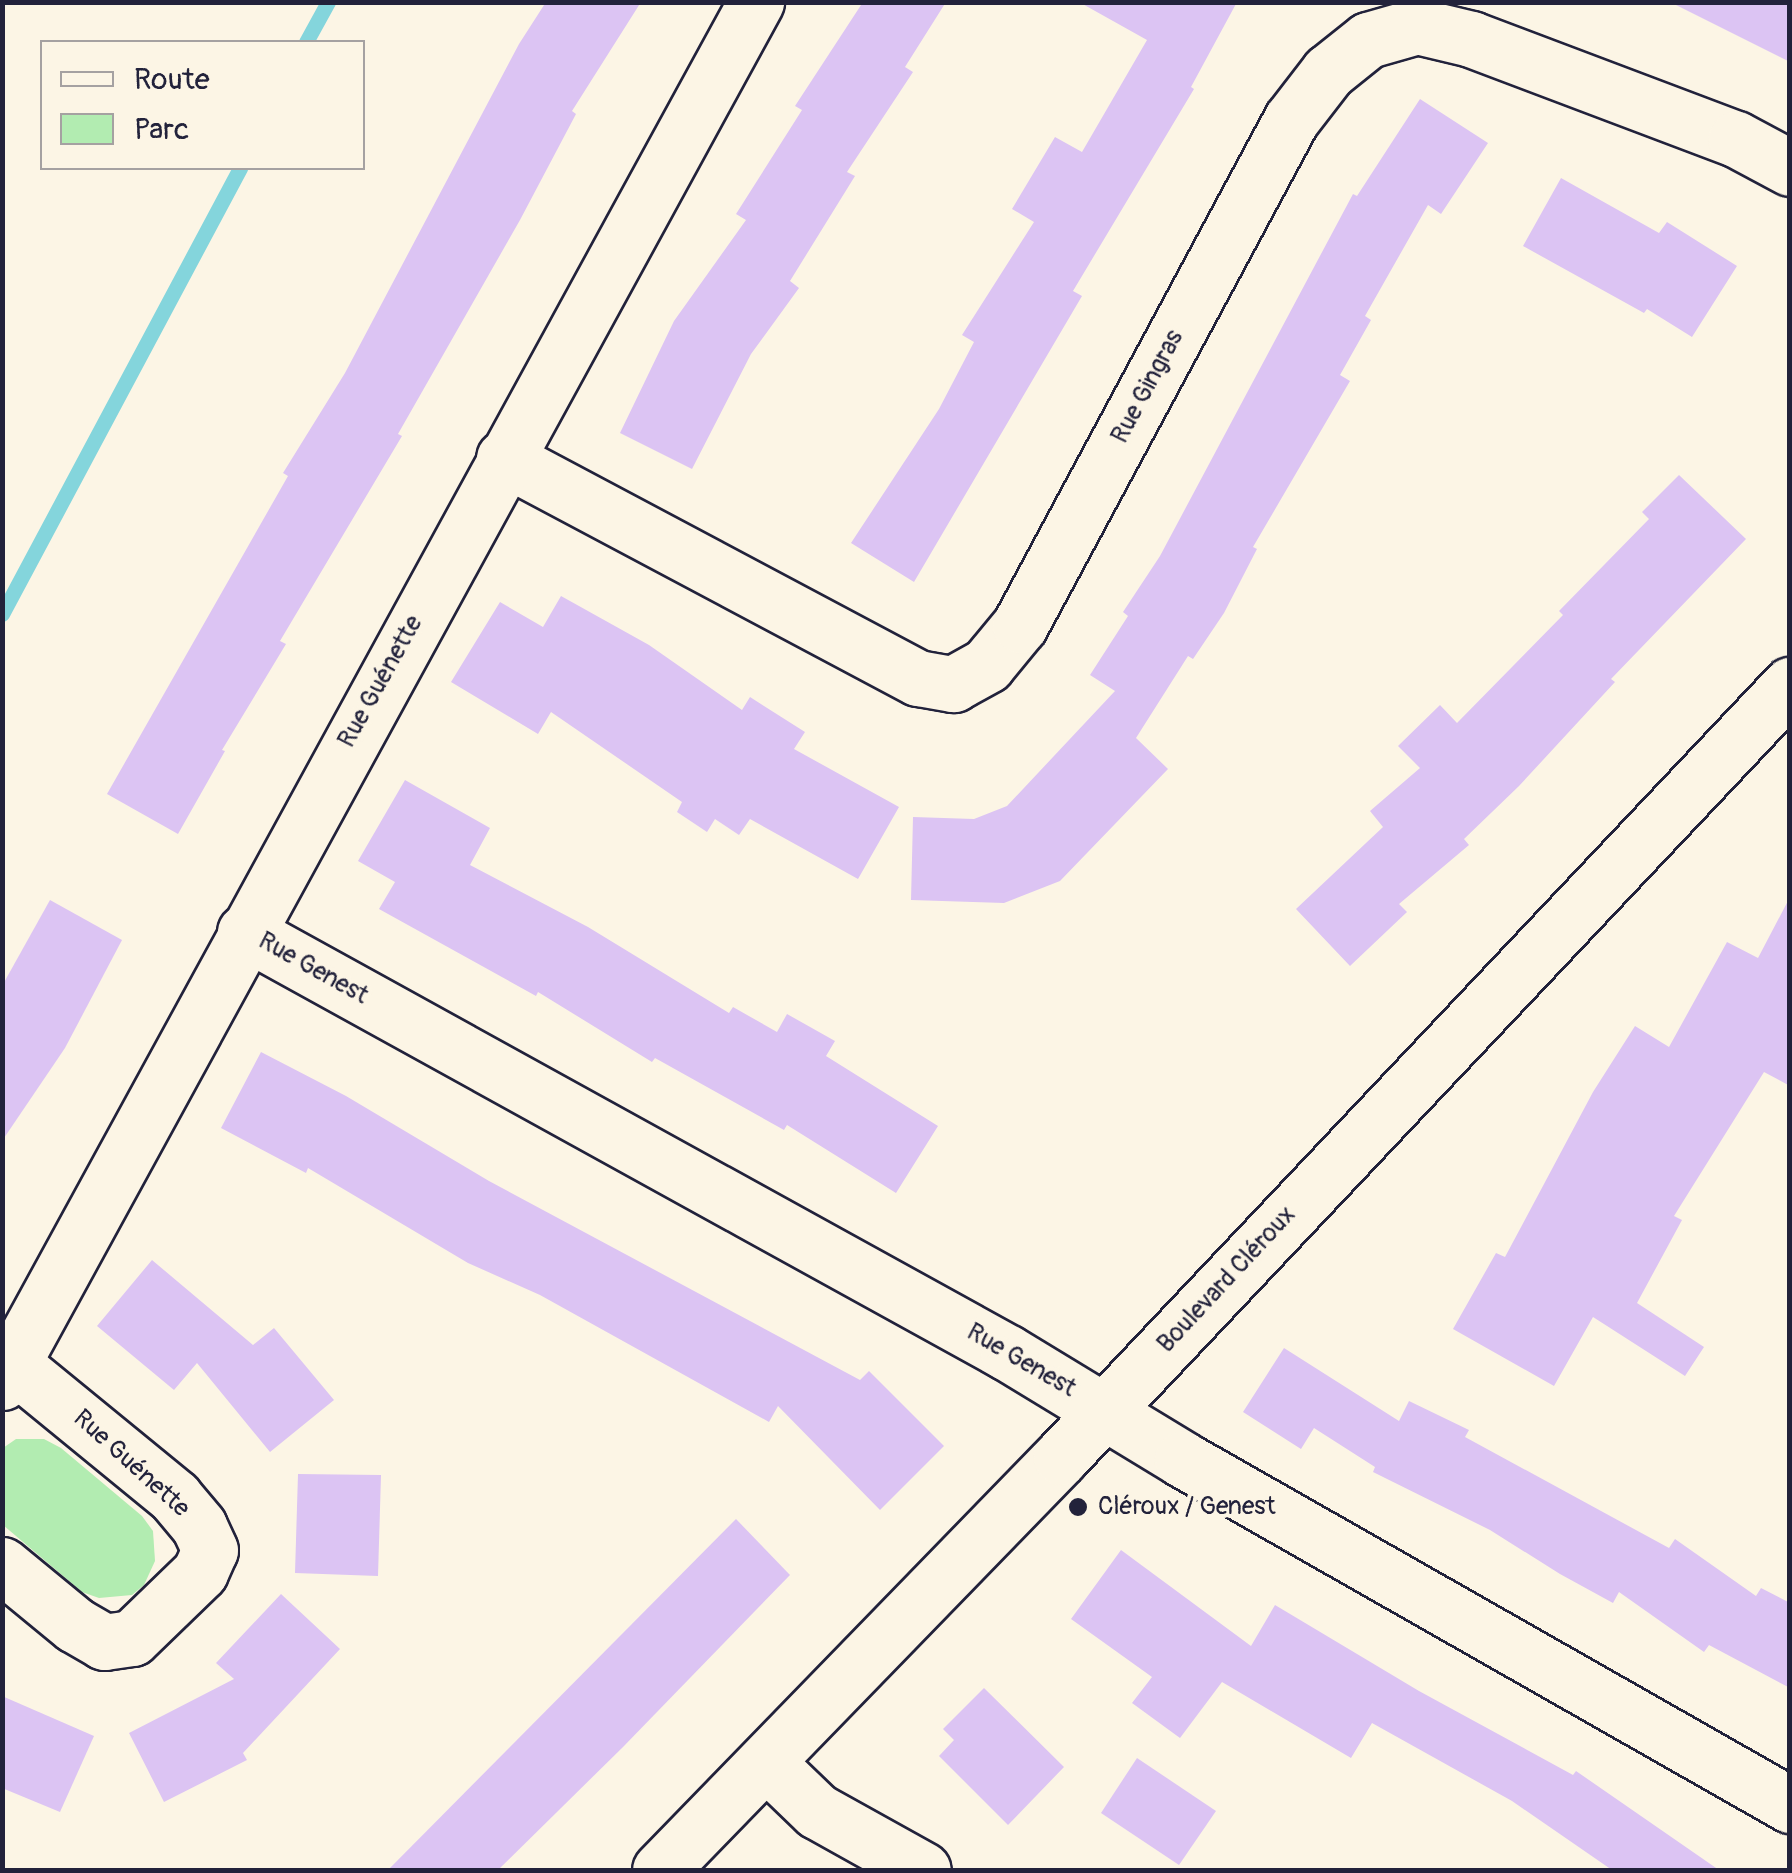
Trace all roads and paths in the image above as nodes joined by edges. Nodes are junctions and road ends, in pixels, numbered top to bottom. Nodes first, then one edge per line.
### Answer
1 (756, 2) edge
2 (1790, 168) edge
3 (504, 458) junction
4 (1790, 685) edge
5 (245, 932) junction
6 (8, 1374) edge
7 (1105, 1409) junction
8 (2, 1565) edge
9 (766, 1762) junction
10 (1790, 1805) edge
11 (660, 1870) edge
12 (922, 1870) edge

1 - 3 street, Rue Guénette
2 - 3 street, Rue Gingras
3 - 5 street, Rue Guénette
4 - 7 street, Boulevard Cléroux
5 - 6 street, Rue Guénette
5 - 7 street, Rue Genest
6 - 8 street, Rue Guénette
7 - 9 street, Boulevard Cléroux
7 - 10 street, Rue Genest
9 - 11 street, Boulevard Cléroux
9 - 12 street

